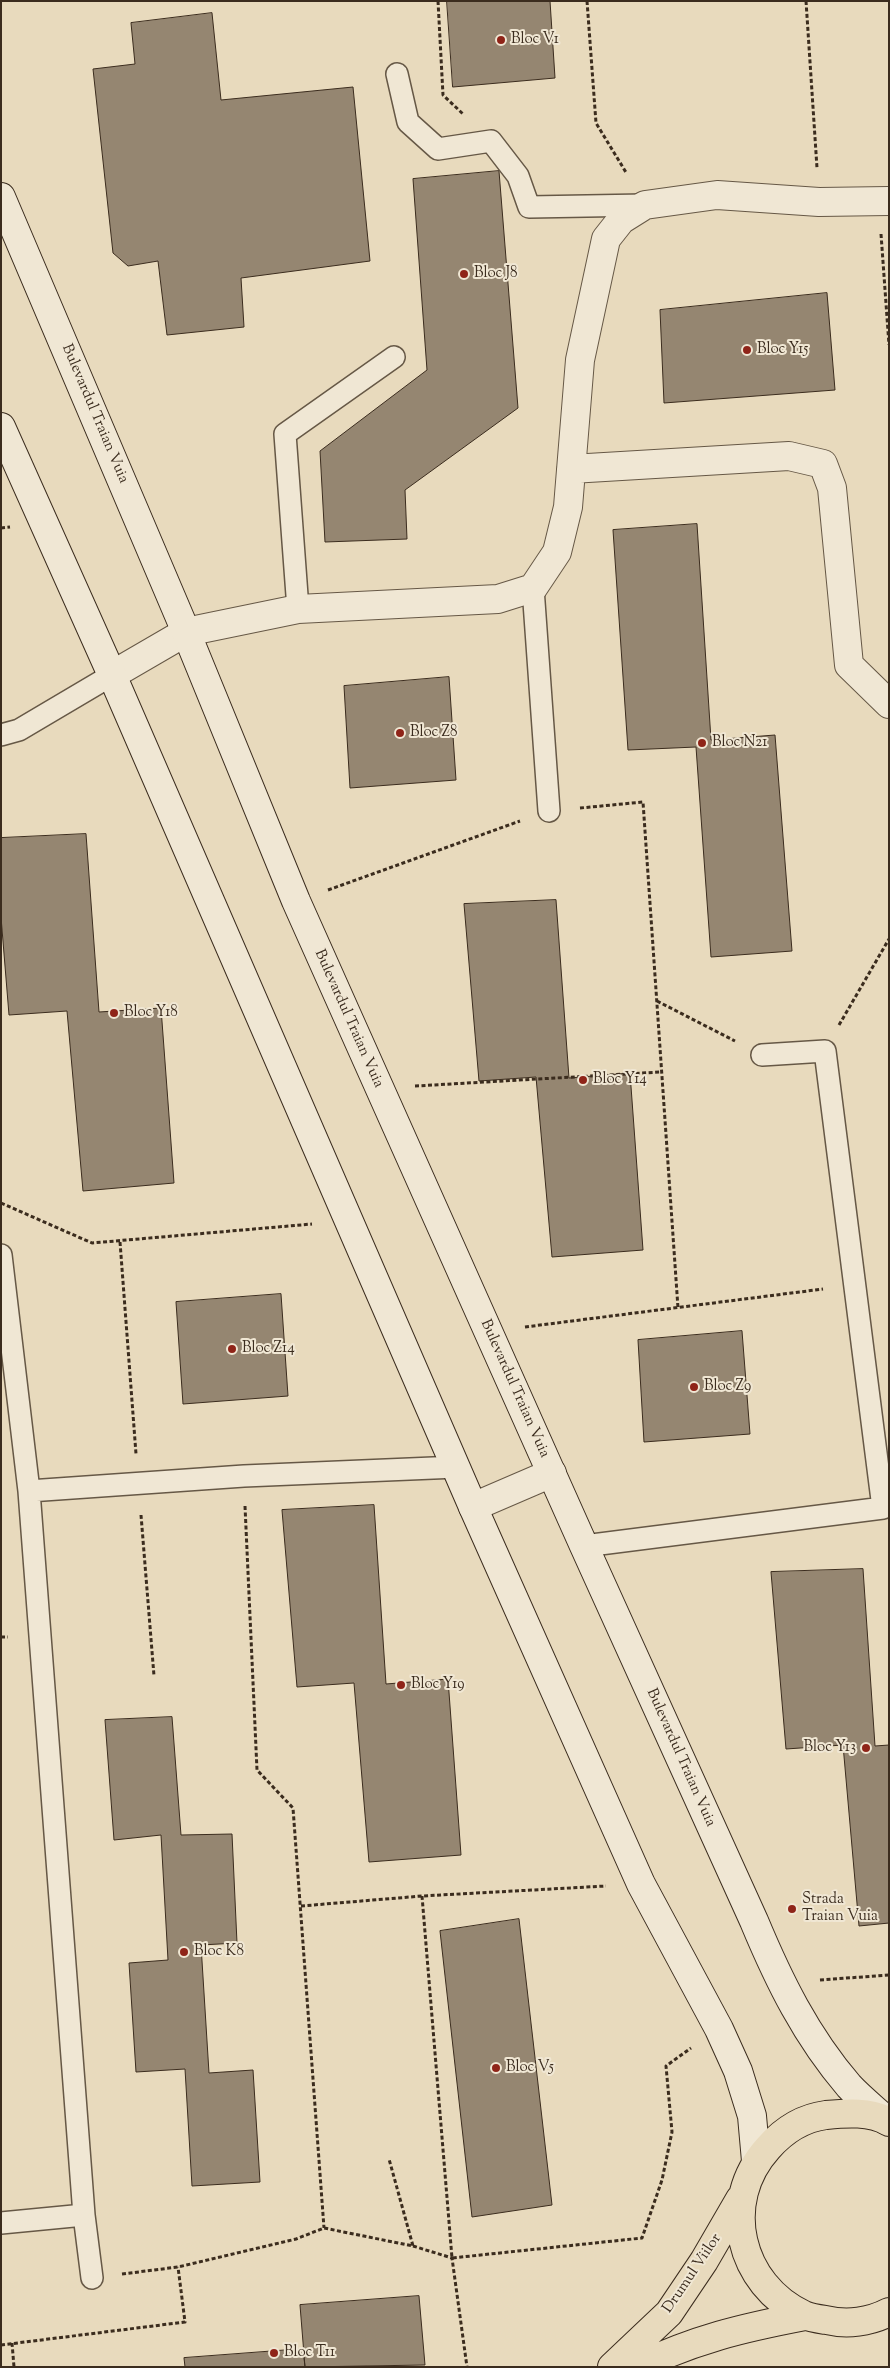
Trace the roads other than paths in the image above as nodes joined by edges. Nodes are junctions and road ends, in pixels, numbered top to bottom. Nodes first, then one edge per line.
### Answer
1 (397, 74) dead end
2 (1, 197) edge
3 (883, 201) edge
4 (645, 204) junction
5 (394, 357) dead end
6 (1, 427) edge
7 (571, 469) junction
8 (533, 588) junction
9 (298, 609) junction
10 (186, 632) junction
11 (112, 675) junction
12 (889, 704) edge
13 (1, 735) edge
14 (549, 811) road end
15 (762, 1055) road end
16 (1, 1255) edge
17 (457, 1467) junction
18 (552, 1473) junction
19 (29, 1491) junction
20 (473, 1507) junction
21 (886, 1513) edge
22 (584, 1546) junction
23 (887, 2121) edge
24 (756, 2161) junction
25 (742, 2195) junction
26 (84, 2215) junction
27 (1, 2223) edge
28 (92, 2278) road end
29 (889, 2312) edge
30 (805, 2316) junction
31 (612, 2367) edge
32 (637, 2367) edge

1 - 4 lane
2 - 10 main road, Bulevardul Traian Vuia
3 - 4 main road
4 - 7 main road
5 - 9 lane
6 - 11 main road
7 - 8 main road
7 - 12 main road
8 - 9 main road
8 - 14 lane
9 - 10 main road
10 - 11 main road
10 - 18 main road, Bulevardul Traian Vuia
11 - 13 lane
11 - 17 main road
15 - 21 lane
16 - 19 lane
17 - 19 lane
17 - 20 main road
18 - 20 main road
18 - 22 main road, Bulevardul Traian Vuia
19 - 26 lane
20 - 24 main road
21 - 22 lane
22 - 23 main road, Bulevardul Traian Vuia
23 - 24 highway
24 - 25 highway
25 - 30 highway
25 - 31 highway, Drumul Viilor
26 - 27 lane
26 - 28 lane
29 - 30 highway
30 - 32 highway

